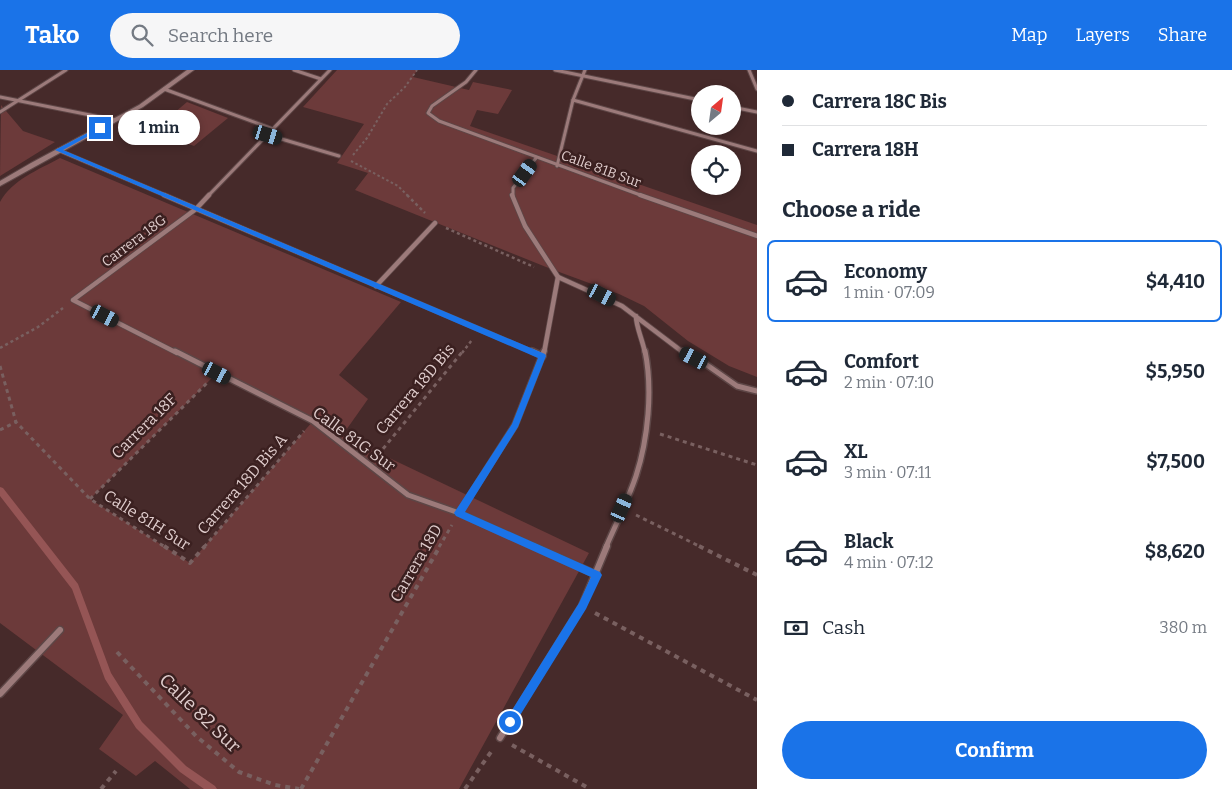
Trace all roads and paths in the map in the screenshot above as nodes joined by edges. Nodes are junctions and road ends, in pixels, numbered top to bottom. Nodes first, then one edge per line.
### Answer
1 (66, 70) edge
2 (191, 70) edge
3 (294, 70) edge
4 (330, 70) edge
5 (417, 70) edge
6 (476, 70) edge
7 (555, 70) edge
8 (585, 70) edge
9 (748, 70) edge
10 (582, 76) junction
11 (322, 79) junction
12 (164, 89) junction
13 (757, 89) edge
14 (0, 97) edge
15 (691, 98) edge
16 (20, 100) junction
17 (573, 100) junction
18 (741, 109) edge
19 (0, 112) edge
20 (757, 112) edge
21 (115, 120) junction
22 (273, 129) junction
23 (268, 135) junction
24 (58, 150) junction
25 (757, 151) edge
26 (339, 156) dead end
27 (536, 158) junction
28 (349, 160) dead end
29 (557, 166) junction
30 (0, 184) edge
31 (196, 209) junction
32 (435, 223) dead end
33 (757, 236) edge
34 (558, 277) junction
35 (376, 286) junction
36 (74, 300) junction
37 (636, 316) junction
38 (481, 330) junction
39 (0, 348) edge
40 (543, 356) junction
41 (0, 366) edge
42 (217, 373) junction
43 (757, 391) edge
44 (313, 421) junction
45 (16, 422) junction
46 (0, 430) edge
47 (647, 430) junction
48 (757, 464) edge
49 (370, 465) junction
50 (90, 499) junction
51 (622, 508) junction
52 (459, 513) junction
53 (190, 563) joint
54 (597, 575) junction
55 (757, 575) edge
56 (582, 606) junction
57 (60, 630) dead end
58 (118, 652) dead end
59 (0, 694) edge
60 (757, 700) edge
61 (500, 738) junction
62 (116, 771) dead end
63 (273, 787) edge
64 (101, 789) edge
65 (300, 789) edge
66 (465, 789) edge
67 (590, 789) edge

1 - 16 street
2 - 12 street
3 - 11 street
4 - 11 street, Carrera 18G
5 - 28 path
6 - 27 street, Calle 81B Sur
7 - 10 street
8 - 10 street
9 - 13 street
10 - 15 street
10 - 17 street
11 - 22 street, Carrera 18G
12 - 21 street
12 - 22 street
14 - 16 street
16 - 19 street
16 - 21 street
17 - 25 street
17 - 29 street
18 - 20 street
21 - 24 street
22 - 23 street, Carrera 18G
23 - 26 street
23 - 31 street, Carrera 18G
24 - 30 street
24 - 31 street
27 - 29 street, Calle 81B Sur
27 - 34 street
29 - 33 street, Calle 81B Sur
31 - 35 street
31 - 36 street, Carrera 18G
32 - 35 street
34 - 37 street
34 - 40 street, Carrera 18D
35 - 38 street
36 - 39 path
36 - 42 street, Calle 81G Sur
37 - 43 street
37 - 47 street
38 - 40 street
38 - 49 path, Carrera 18D Bis
40 - 52 street, Carrera 18D
41 - 45 path
42 - 44 street, Calle 81G Sur
42 - 50 path, Carrera 18F
44 - 49 street, Calle 81G Sur
44 - 53 path, Carrera 18D Bis A
45 - 46 path
45 - 50 path, Calle 81H Sur
47 - 48 path
47 - 51 street
49 - 52 street, Calle 81G Sur
50 - 53 path, Calle 81H Sur
51 - 54 street
51 - 55 path
52 - 54 street, Calle 81G Sur
52 - 65 path, Carrera 18D
54 - 56 street
56 - 60 path
56 - 61 street
57 - 59 street
58 - 63 path, Calle 82 Sur
61 - 66 path
61 - 67 path
62 - 64 path
63 - 65 path, Calle 82 Sur

